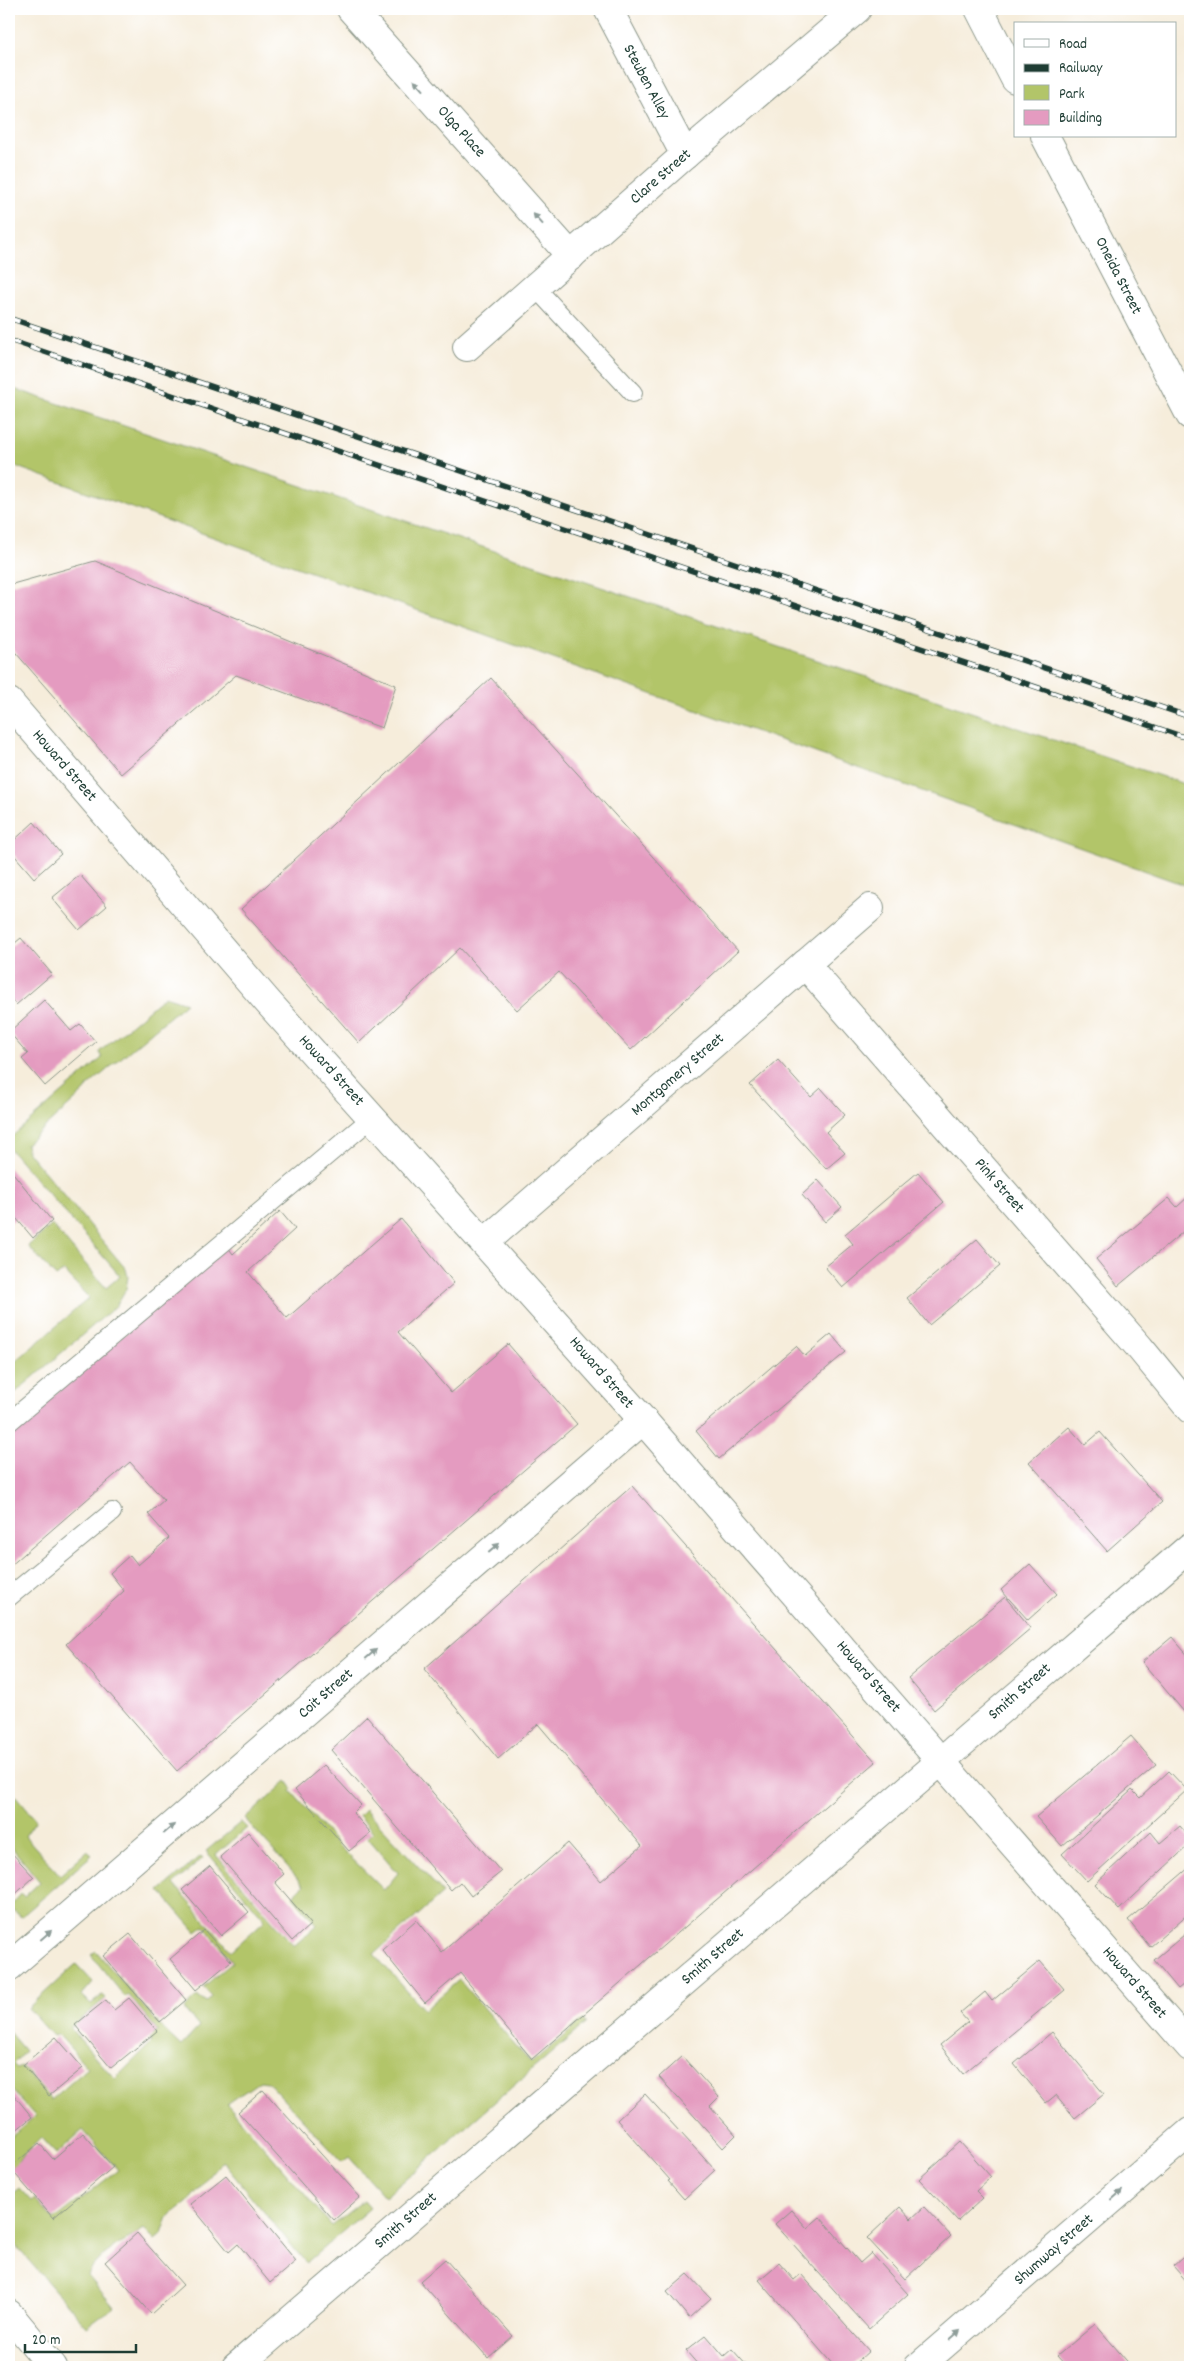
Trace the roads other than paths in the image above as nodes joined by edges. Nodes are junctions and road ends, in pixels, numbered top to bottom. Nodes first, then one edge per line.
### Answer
1 (351, 9) edge
2 (608, 9) edge
3 (857, 9) edge
4 (979, 9) edge
5 (1014, 77) edge
6 (1046, 138) edge
7 (685, 155) junction
8 (571, 256) junction
9 (535, 287) junction
10 (467, 347) dead end
11 (633, 393) dead end
12 (1190, 416) edge
13 (9, 702) edge
14 (870, 908) dead end
15 (805, 964) junction
16 (373, 1118) junction
17 (485, 1242) junction
18 (1190, 1409) edge
19 (642, 1420) junction
20 (9, 1422) edge
21 (112, 1512) dead end
22 (1190, 1547) edge
23 (9, 1597) edge
24 (940, 1760) junction
25 (9, 1967) edge
26 (1190, 2047) edge
27 (1190, 2132) edge
28 (9, 2314) edge
29 (53, 2367) edge
30 (236, 2367) edge
31 (918, 2367) edge

8 -> 1 street, Olga Place
2 - 7 street, Steuben Alley
3 - 7 street, Clare Street
4 - 5 street
6 - 12 street, Oneida Street
7 - 8 street, Clare Street
8 - 9 street, Clare Street
9 - 10 street, Clare Street
9 - 11 lane
13 - 16 street, Howard Street
14 - 15 street, Montgomery Street
15 - 17 street, Montgomery Street
15 - 18 street, Pink Street
16 - 17 street, Howard Street
16 - 20 lane
17 - 19 street, Howard Street
19 - 24 street, Howard Street
25 -> 19 street, Coit Street
21 - 23 lane
22 - 24 street, Smith Street
24 - 26 street, Howard Street
24 - 30 street, Smith Street
31 -> 27 street, Shumway Street
28 - 29 street

